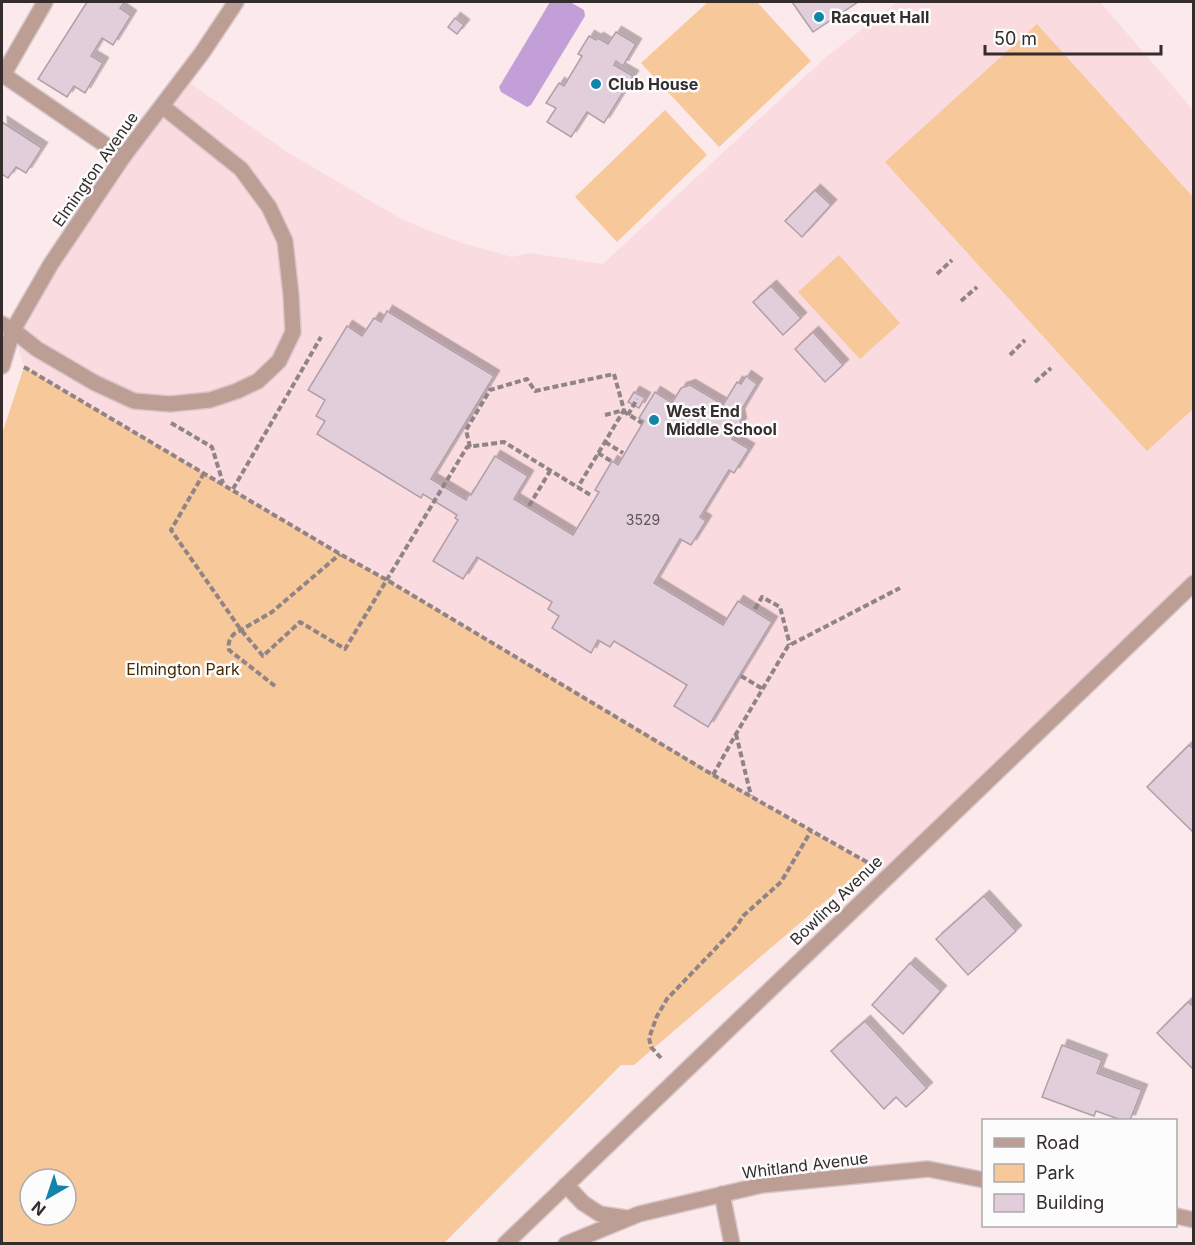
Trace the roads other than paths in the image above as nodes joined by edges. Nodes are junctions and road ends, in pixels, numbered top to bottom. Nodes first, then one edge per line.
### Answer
1 (45, 2) edge
2 (236, 2) edge
3 (2, 74) edge
4 (162, 106) junction
5 (123, 157) junction
6 (7, 327) edge
7 (2, 366) edge
8 (1194, 583) edge
9 (982, 1180) edge
10 (566, 1185) junction
11 (722, 1194) junction
12 (1177, 1216) edge
13 (628, 1218) junction
14 (1194, 1220) edge
15 (505, 1244) edge
16 (566, 1244) edge
17 (732, 1244) edge

1 - 3 street
2 - 4 street, Elmington Avenue
3 - 5 street
4 - 5 street, Elmington Avenue
4 - 6 street
5 - 6 street, Elmington Avenue
6 - 7 street, Elmington Avenue
8 - 10 street, Bowling Avenue
9 - 11 street, Whitland Avenue
10 - 13 street
10 - 15 street, Bowling Avenue
11 - 13 street, Whitland Avenue
11 - 17 street
12 - 14 street
13 - 16 street, Whitland Avenue

